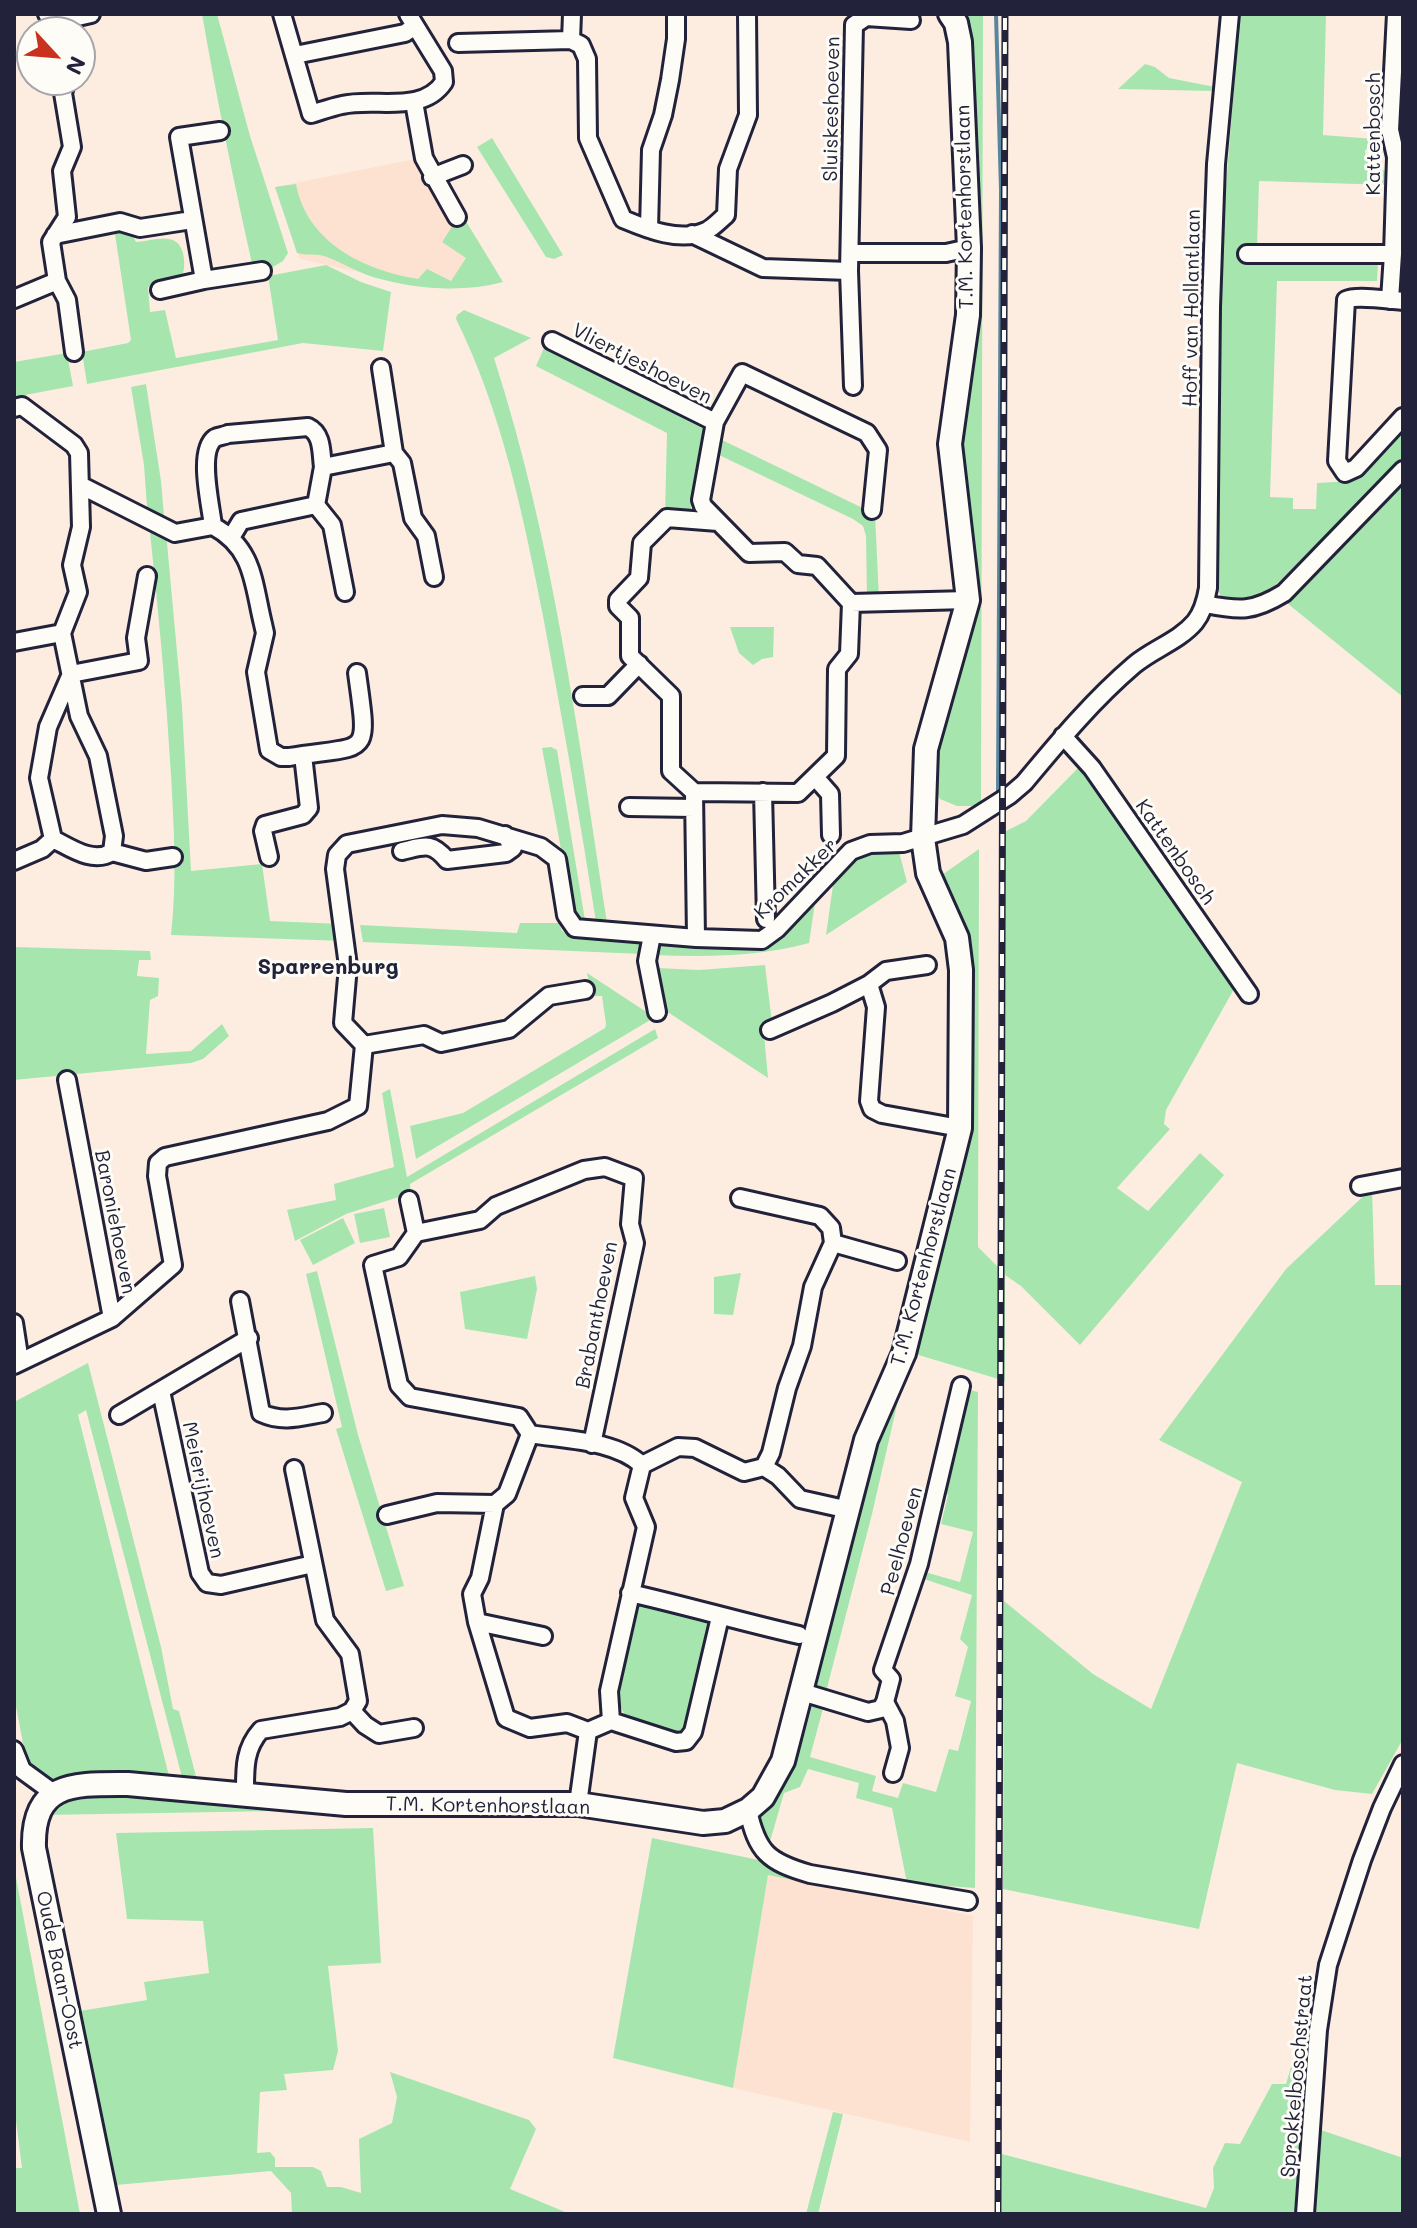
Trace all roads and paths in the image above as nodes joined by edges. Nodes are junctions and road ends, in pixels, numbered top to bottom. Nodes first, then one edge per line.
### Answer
1 (282, 14) edge
2 (572, 14) edge
3 (676, 14) edge
4 (747, 14) edge
5 (950, 14) edge
6 (1230, 14) edge
7 (1396, 14) edge
8 (411, 20) edge
9 (911, 20) dead end
10 (571, 40) junction
11 (458, 43) dead end
12 (295, 55) junction
13 (64, 96) edge
14 (414, 102) junction
15 (220, 131) dead end
16 (463, 165) dead end
17 (432, 177) junction
18 (457, 217) dead end
19 (192, 220) junction
20 (649, 229) junction
21 (692, 234) junction
22 (55, 235) junction
23 (969, 248) junction
24 (850, 253) junction
25 (1247, 254) dead end
26 (1393, 254) junction
27 (262, 271) dead end
28 (849, 271) junction
29 (204, 280) junction
30 (57, 281) junction
31 (160, 290) dead end
32 (14, 299) edge
33 (1396, 301) edge
34 (552, 341) dead end
35 (74, 352) dead end
36 (381, 368) dead end
37 (853, 386) dead end
38 (14, 408) edge
39 (1403, 417) edge
40 (715, 422) junction
41 (394, 453) junction
42 (323, 467) junction
43 (1403, 470) edge
44 (80, 485) junction
45 (316, 505) junction
46 (872, 510) dead end
47 (718, 522) junction
48 (213, 526) junction
49 (232, 536) junction
50 (147, 576) dead end
51 (434, 577) dead end
52 (345, 592) dead end
53 (968, 600) junction
54 (851, 603) junction
55 (1205, 604) junction
56 (62, 633) junction
57 (14, 642) edge
58 (639, 664) junction
59 (357, 673) dead end
60 (71, 674) junction
61 (583, 696) dead end
62 (1063, 736) junction
63 (303, 755) junction
64 (815, 777) junction
65 (763, 792) junction
66 (694, 800) junction
67 (629, 807) dead end
68 (505, 835) junction
69 (831, 835) dead end
70 (923, 838) junction
71 (53, 839) junction
72 (402, 851) dead end
73 (112, 852) junction
74 (173, 857) dead end
75 (269, 857) dead end
76 (14, 861) edge
77 (766, 919) dead end
78 (652, 935) junction
79 (696, 938) junction
80 (927, 965) dead end
81 (869, 984) junction
82 (585, 990) dead end
83 (1249, 994) dead end
84 (657, 1012) dead end
85 (770, 1030) dead end
86 (364, 1045) junction
87 (67, 1080) dead end
88 (960, 1128) junction
89 (1403, 1178) edge
90 (1360, 1186) dead end
91 (740, 1198) dead end
92 (409, 1200) dead end
93 (416, 1233) junction
94 (833, 1243) junction
95 (897, 1261) dead end
96 (240, 1301) dead end
97 (112, 1318) junction
98 (14, 1323) edge
99 (249, 1338) junction
100 (17, 1363) edge
101 (961, 1386) dead end
102 (161, 1391) junction
103 (323, 1413) dead end
104 (119, 1415) dead end
105 (530, 1434) junction
106 (592, 1444) junction
107 (642, 1465) junction
108 (764, 1467) junction
109 (294, 1469) dead end
110 (495, 1504) junction
111 (849, 1510) junction
112 (387, 1515) dead end
113 (313, 1564) junction
114 (630, 1593) junction
115 (720, 1617) junction
116 (477, 1622) junction
117 (799, 1635) dead end
118 (543, 1636) dead end
119 (802, 1692) junction
120 (885, 1702) junction
121 (352, 1711) junction
122 (611, 1721) junction
123 (414, 1728) dead end
124 (588, 1731) junction
125 (14, 1750) edge
126 (1403, 1764) edge
127 (893, 1773) dead end
128 (245, 1793) junction
129 (55, 1794) junction
130 (578, 1804) junction
131 (748, 1810) junction
132 (968, 1901) dead end
133 (109, 2214) edge
134 (1305, 2214) edge

1 - 12 street
2 - 10 street
3 - 20 street
4 - 21 street
5 - 23 street, T.M. Kortenhorstlaan
6 - 55 street, Hoff van Hollantlaan
7 - 26 street, Kattenbosch
8 - 12 street
8 - 14 street
9 - 24 street, Sluiskeshoeven
10 - 11 street
10 - 20 street
12 - 14 street
13 - 22 street
14 - 17 street
15 - 19 street
16 - 17 street
17 - 18 street
19 - 22 street
19 - 29 street
20 - 21 street
21 - 28 street
22 - 30 street
23 - 24 street
23 - 53 street, T.M. Kortenhorstlaan
24 - 28 street, Sluiskeshoeven
25 - 26 street
26 - 33 street, Kattenbosch
27 - 29 street
28 - 37 street, Sluiskeshoeven
29 - 31 street
30 - 32 street
30 - 35 street
33 - 39 street, Kattenbosch
34 - 40 street, Vliertjeshoeven
36 - 41 street
38 - 44 street
40 - 46 street, Vliertjeshoeven
40 - 47 street, Vliertjeshoeven
41 - 42 street
41 - 51 street
42 - 45 street
42 - 48 street
43 - 55 street
44 - 48 street
44 - 56 street
45 - 49 street
45 - 52 street
47 - 54 street
47 - 58 street
48 - 49 street
49 - 63 street
50 - 60 street
53 - 54 street
53 - 70 street, T.M. Kortenhorstlaan
54 - 64 street
55 - 62 street
56 - 57 street
56 - 60 street
58 - 61 street
58 - 66 street
59 - 63 street
60 - 71 street
60 - 73 street
62 - 70 street
62 - 83 street, Kattenbosch
63 - 75 street
64 - 65 street
64 - 69 street
65 - 66 street
65 - 77 street
66 - 67 street
66 - 79 street
68 - 72 street
68 - 78 street, Kromakker
68 - 86 street
70 - 79 street, Kromakker
70 - 88 street, T.M. Kortenhorstlaan
71 - 73 street
71 - 76 street
73 - 74 street
78 - 79 street, Kromakker
78 - 84 street
80 - 81 street
81 - 85 street
81 - 88 street
82 - 86 street
86 - 97 street
87 - 97 street, Baroniehoeven
88 - 111 street, T.M. Kortenhorstlaan
89 - 90 street
91 - 94 street
92 - 93 street
93 - 105 street
93 - 106 street, Brabanthoeven
94 - 95 street
94 - 108 street
96 - 99 street
97 - 100 street, Baroniehoeven
98 - 100 street, Baroniehoeven
99 - 102 street
99 - 103 street
101 - 120 street, Peelhoeven
102 - 104 street
102 - 113 street, Meierijhoeven
105 - 106 street
105 - 110 street
106 - 107 street
107 - 108 street
107 - 114 street
108 - 111 street
109 - 113 street
110 - 112 street
110 - 116 street
111 - 119 street, T.M. Kortenhorstlaan
113 - 121 street
114 - 115 street
114 - 122 street
115 - 117 street
115 - 122 street
116 - 118 street
116 - 124 street
119 - 120 street
119 - 131 street, T.M. Kortenhorstlaan
120 - 127 street, Peelhoeven
121 - 123 street
121 - 128 street
122 - 124 street
124 - 130 street
125 - 129 street
126 - 134 street, Sprokkelboschstraat
128 - 129 street, T.M. Kortenhorstlaan
128 - 130 street, T.M. Kortenhorstlaan
129 - 133 street, Oude Baan-Oost
130 - 131 street, T.M. Kortenhorstlaan
131 - 132 street

